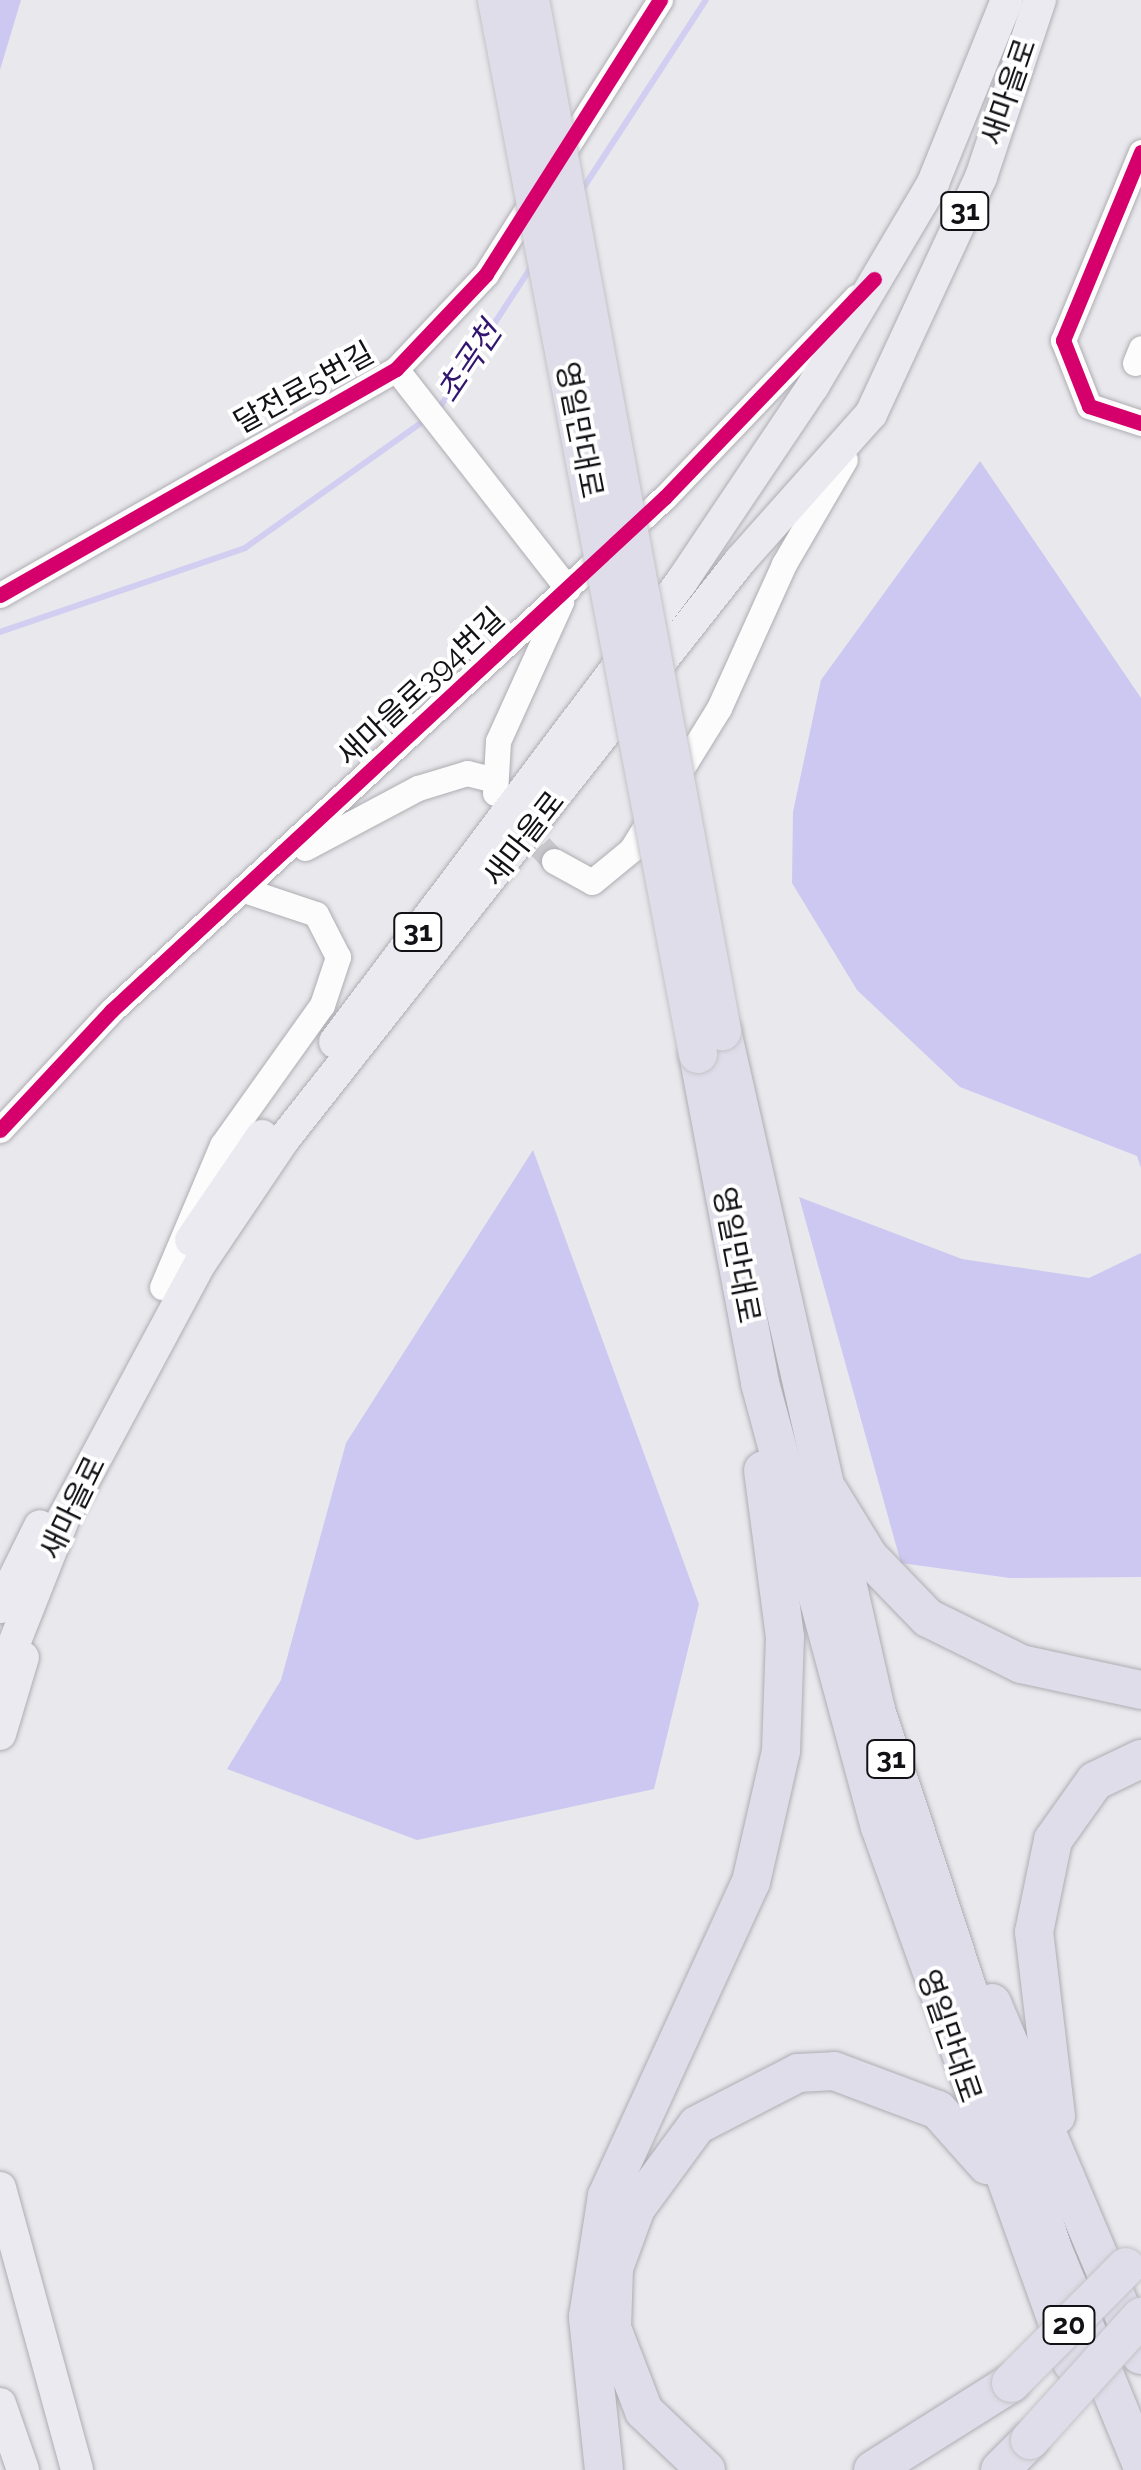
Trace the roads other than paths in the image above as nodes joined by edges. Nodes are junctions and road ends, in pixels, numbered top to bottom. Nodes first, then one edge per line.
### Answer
1 (496, 0) edge
2 (530, 0) edge
3 (660, 0) edge
4 (1007, 0) edge
5 (1040, 0) edge
6 (1141, 152) edge
7 (874, 279) junction
8 (396, 370) junction
9 (870, 414) junction
10 (1141, 423) edge
11 (568, 588) junction
12 (0, 595) edge
13 (282, 859) junction
14 (554, 861) tunnel mouth
15 (247, 891) junction
16 (710, 1042) junction
17 (0, 1130) edge
18 (162, 1287) junction
19 (760, 1383) junction
20 (815, 1471) junction
21 (64, 1517) junction
22 (0, 1607) edge
23 (0, 1680) edge
24 (1141, 1690) edge
25 (0, 1734) edge
26 (1141, 1759) edge
27 (936, 1905) junction
28 (1065, 2168) junction
29 (999, 2179) junction
30 (0, 2188) edge
31 (1141, 2248) edge
32 (1141, 2318) edge
33 (1132, 2345) edge
34 (1011, 2383) junction
35 (0, 2404) edge
36 (1141, 2463) edge
37 (23, 2470) edge
38 (77, 2470) edge
39 (604, 2470) edge
40 (706, 2470) edge
41 (873, 2470) edge
42 (926, 2470) edge
43 (1004, 2470) edge
44 (1120, 2470) edge

1 - 16 highway, 영일만대로 / 31, bridge
2 - 16 highway, 영일만대로 / 31, bridge
3 - 8 street, 달전로5번길
4 - 7 main road, 새마을로 / 31
5 - 9 main road, 새마을로 / 31
6 - 10 street
7 - 11 street, 새마을로394번길
7 - 18 main road, 새마을로 / 31
8 - 11 street
8 - 12 street, 달전로5번길
9 - 14 street
9 - 21 main road, 새마을로 / 31
11 - 13 street, 새마을로394번길
11 - 13 street
13 - 15 street, 새마을로394번길
15 - 17 street, 새마을로394번길
15 - 18 street
16 - 19 highway, 영일만대로 / 31
16 - 20 highway, 영일만대로 / 31
18 - 22 main road, 새마을로 / 31
19 - 29 highway, 영일만대로 / 31
19 - 39 highway
20 - 24 highway
20 - 27 highway, 영일만대로 / 31
21 - 23 main road, 새마을로 / 31
21 - 25 main road
26 - 28 highway
27 - 28 highway
27 - 36 highway, 영일만대로 / 31
28 - 33 highway
29 - 40 highway
29 - 44 highway, 영일만대로 / 31
30 - 38 main road
31 - 34 highway, 20, bridge
32 - 33 highway, 20, bridge
33 - 43 highway, 20, bridge
34 - 41 highway
34 - 42 highway, 20
35 - 37 main road

